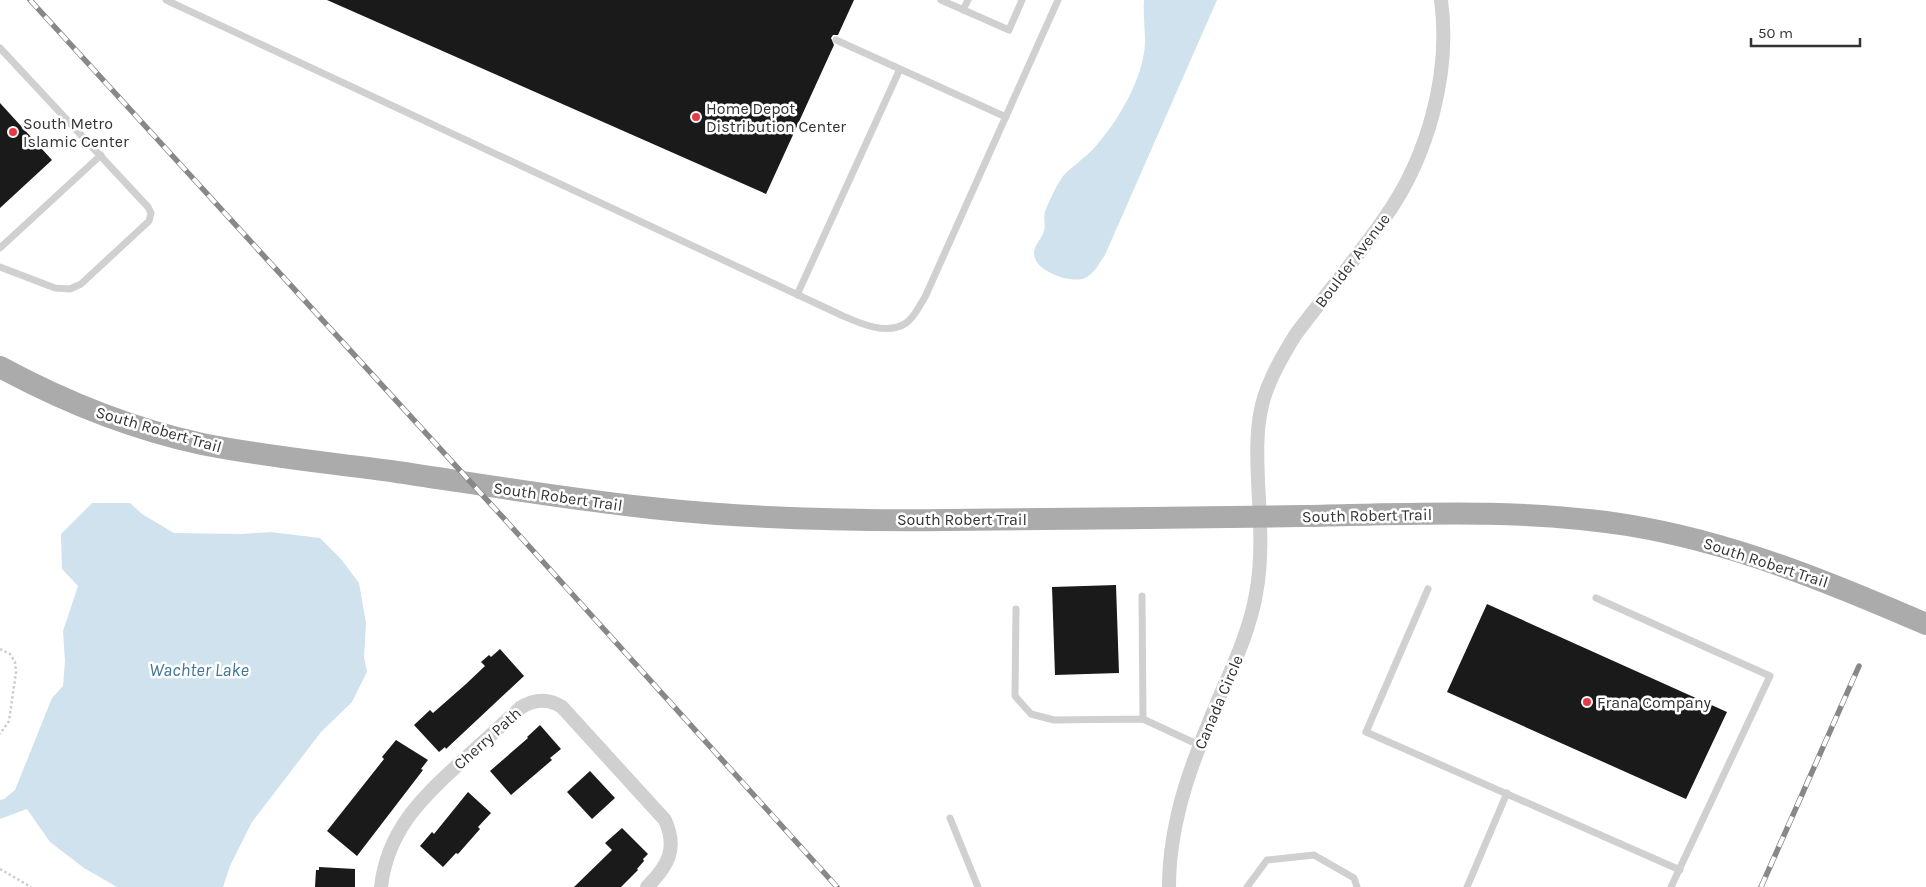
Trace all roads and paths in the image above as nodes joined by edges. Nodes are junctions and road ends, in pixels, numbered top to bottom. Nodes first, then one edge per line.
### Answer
1 (166, 0) edge
2 (941, 0) edge
3 (968, 0) edge
4 (1022, 0) edge
5 (1058, 0) edge
6 (1441, 0) edge
7 (963, 10) junction
8 (836, 40) dead end
9 (0, 48) edge
10 (900, 69) junction
11 (1006, 117) junction
12 (100, 155) junction
13 (0, 248) edge
14 (0, 267) edge
15 (797, 295) junction
16 (0, 367) edge
17 (1260, 517) junction
18 (1428, 589) dead end
19 (1142, 596) dead end
20 (1596, 598) dead end
21 (1016, 609) dead end
22 (1926, 624) edge
23 (0, 649) edge
24 (1144, 719) junction
25 (0, 734) edge
26 (1199, 745) junction
27 (1508, 793) junction
28 (950, 818) dead end
29 (0, 868) edge
30 (1680, 870) junction
31 (31, 887) edge
32 (381, 887) edge
33 (647, 887) edge
34 (978, 887) edge
35 (1169, 887) edge
36 (1247, 887) edge
37 (1357, 887) edge
38 (1467, 887) edge
39 (1672, 887) edge

1 - 15 lane
2 - 7 lane
3 - 7 lane
4 - 7 lane
5 - 11 lane
6 - 17 street, Boulder Avenue
8 - 10 lane
9 - 12 lane
10 - 11 lane
10 - 15 lane
11 - 15 lane
12 - 13 lane
12 - 14 lane
16 - 17 main road, South Robert Trail
17 - 22 main road, South Robert Trail
17 - 26 street, Canada Circle
18 - 27 lane
19 - 24 lane
20 - 30 lane
21 - 24 lane
23 - 25 path
24 - 26 lane
26 - 35 street, Canada Circle
27 - 30 lane
27 - 38 lane
28 - 34 lane
29 - 31 path
30 - 39 lane
32 - 33 street, Cherry Path
36 - 37 lane

